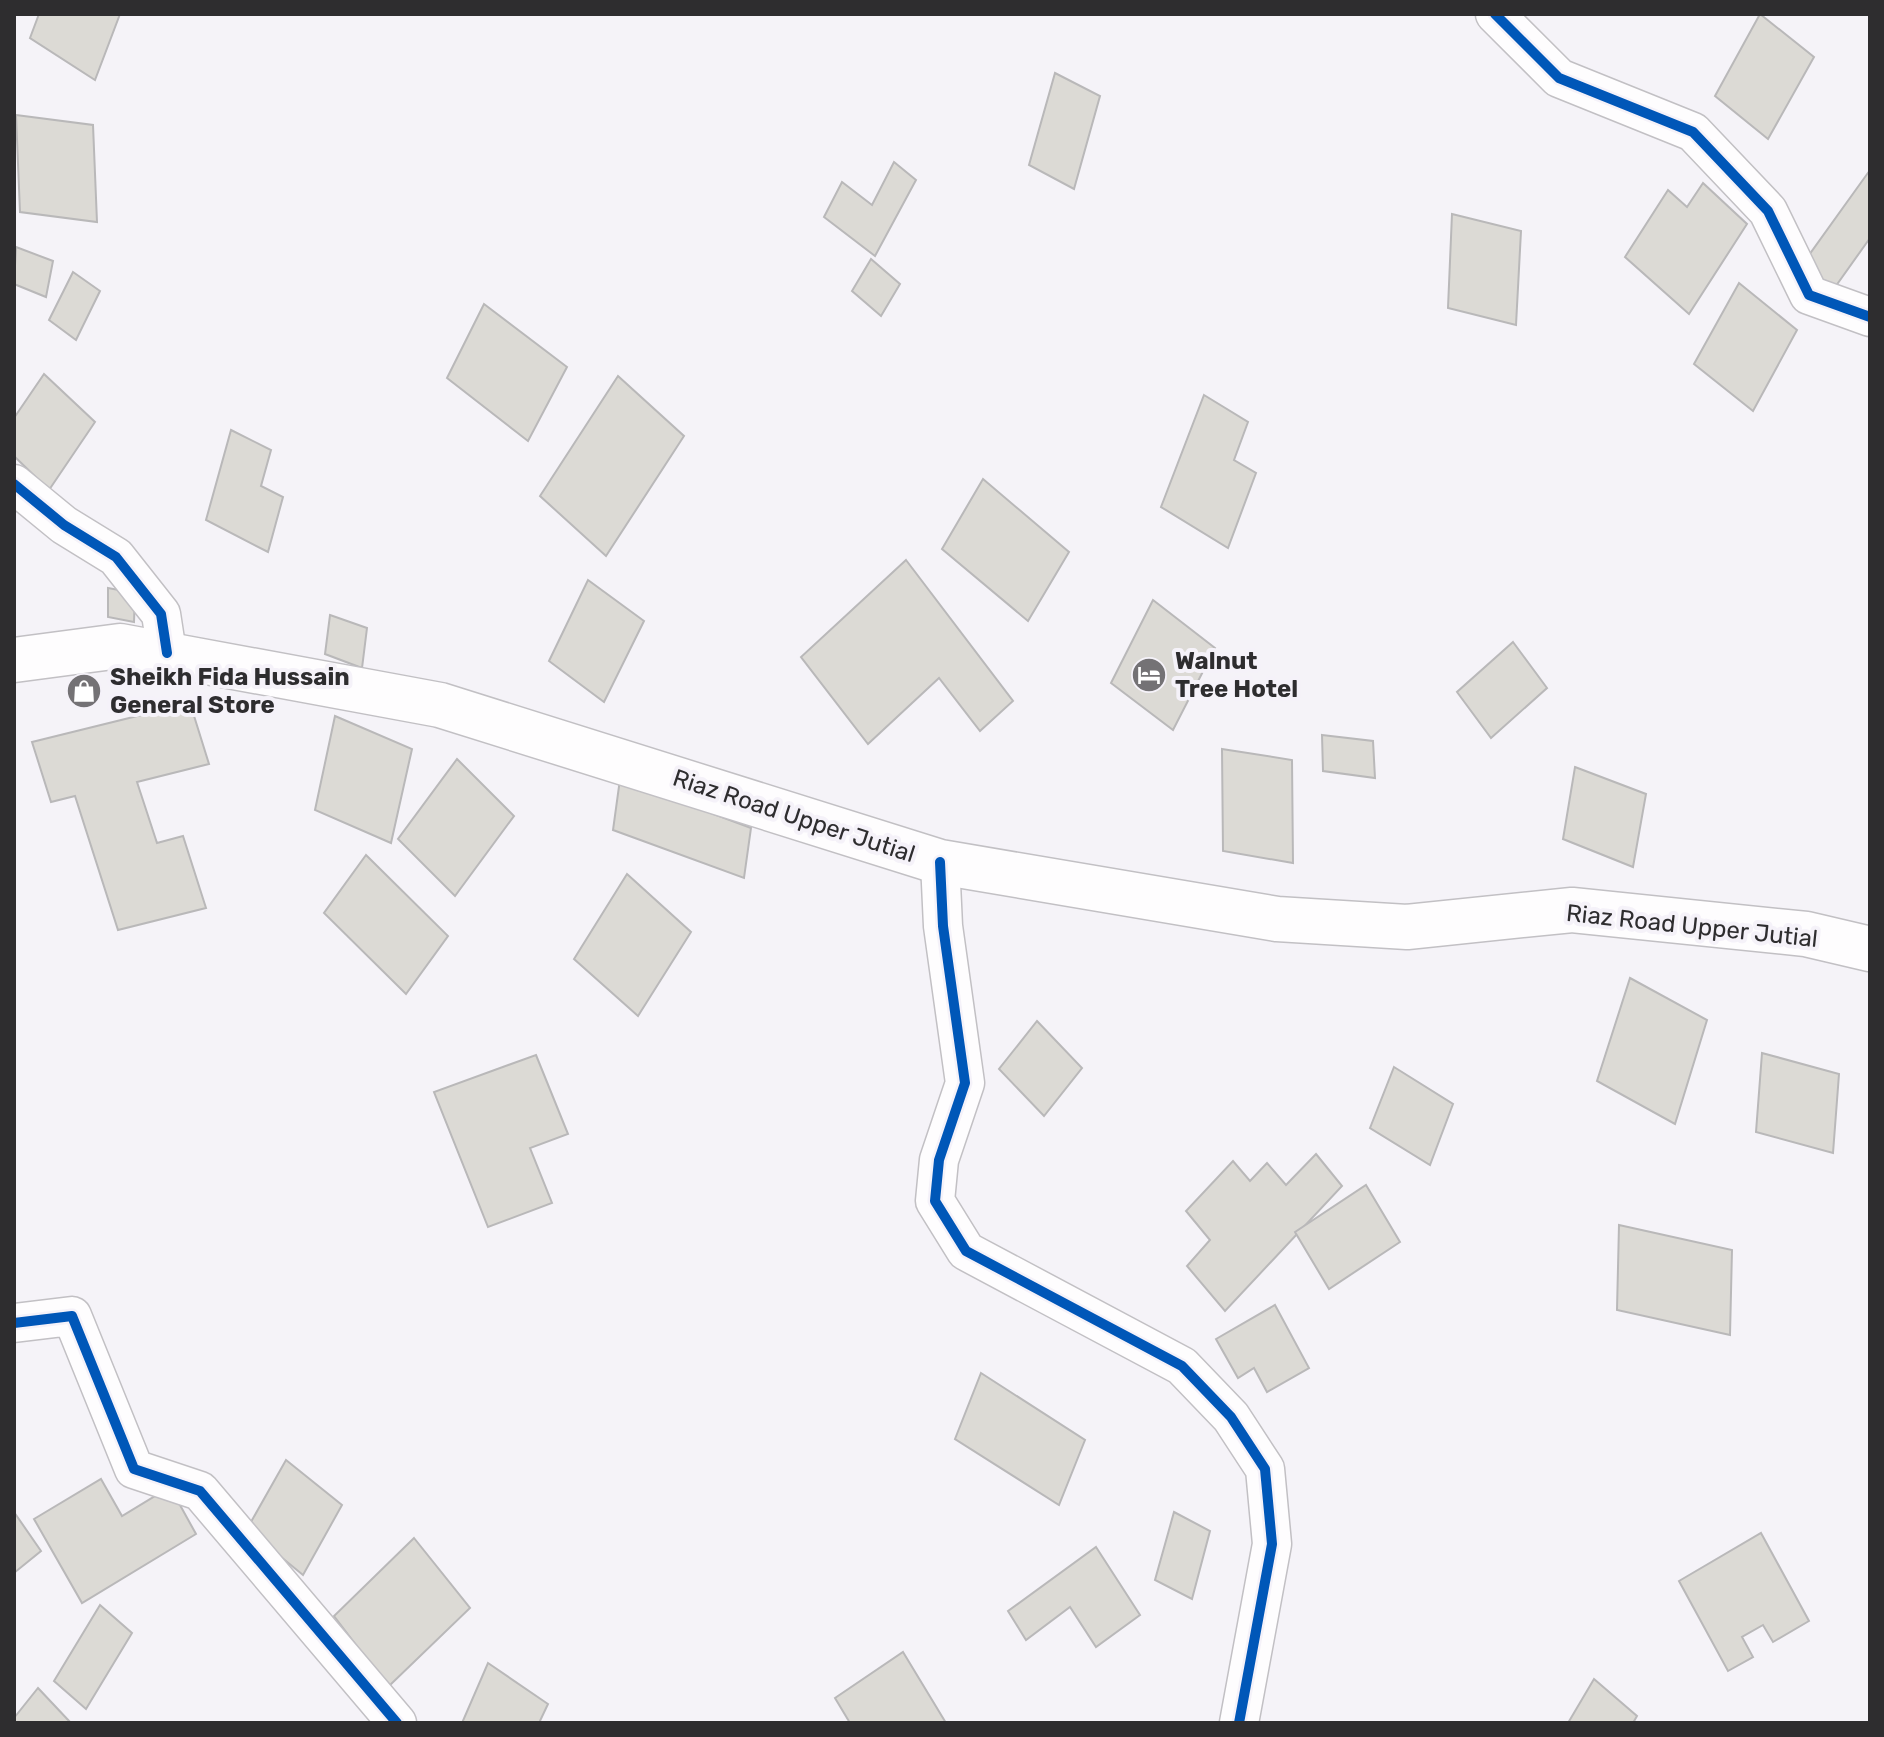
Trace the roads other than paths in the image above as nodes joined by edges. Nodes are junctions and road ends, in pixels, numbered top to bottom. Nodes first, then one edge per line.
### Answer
1 (1495, 14) edge
2 (1870, 317) edge
3 (14, 484) edge
4 (167, 653) junction
5 (14, 660) edge
6 (940, 862) junction
7 (1870, 949) edge
8 (14, 1323) edge
9 (397, 1723) edge
10 (1239, 1723) edge

1 - 2 street
3 - 4 street
4 - 5 main road, Riaz Road Upper Jutial
4 - 6 main road, Riaz Road Upper Jutial
6 - 7 main road, Riaz Road Upper Jutial
6 - 10 street
8 - 9 street

